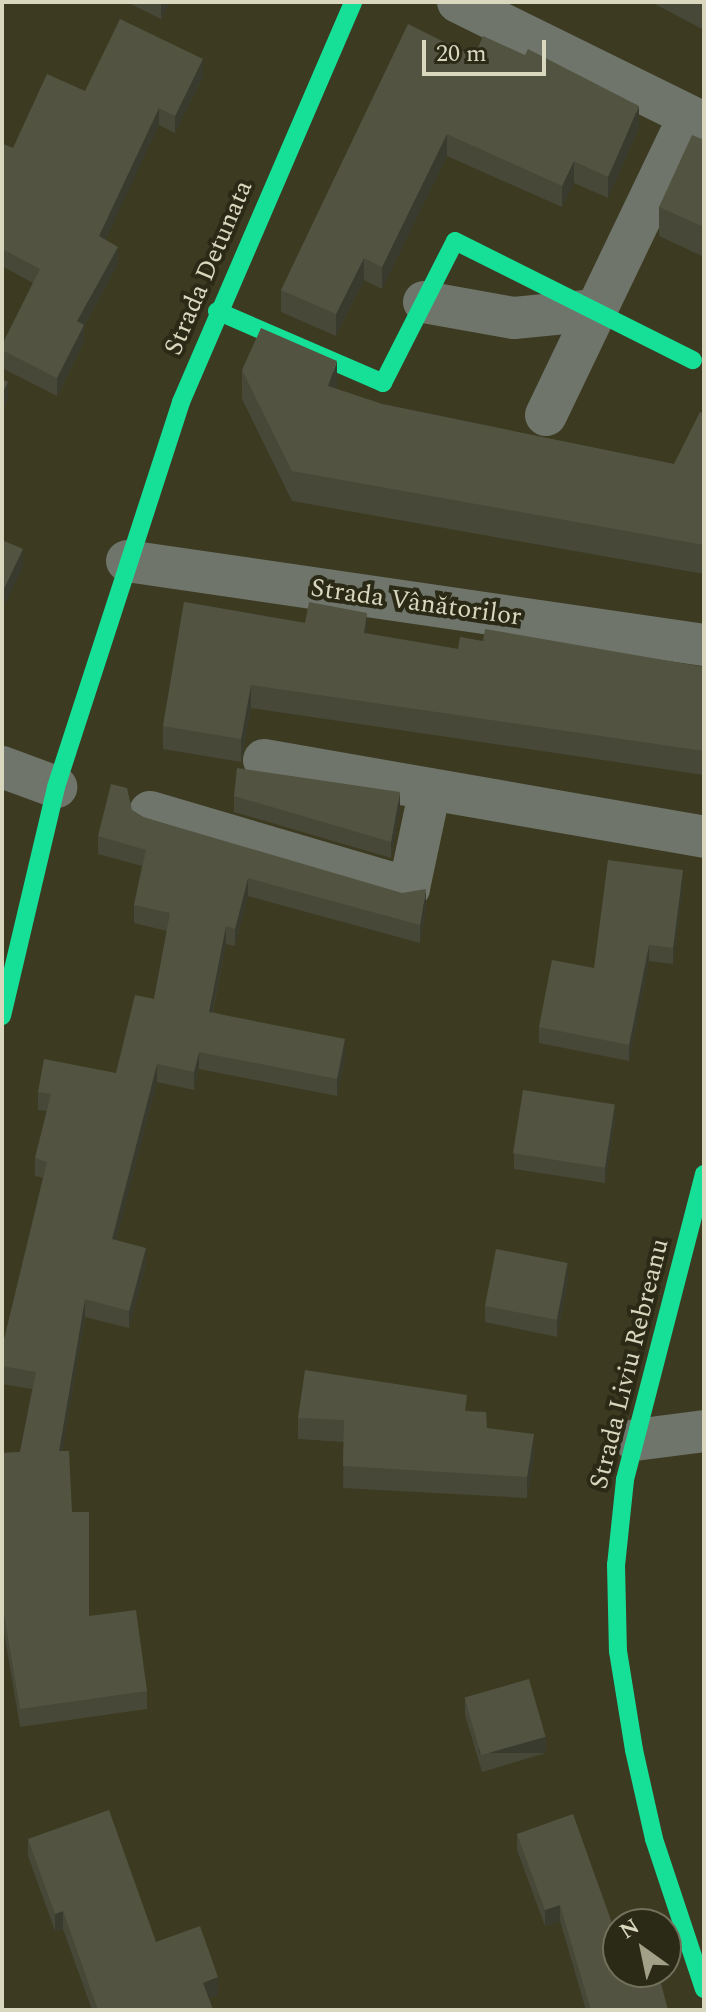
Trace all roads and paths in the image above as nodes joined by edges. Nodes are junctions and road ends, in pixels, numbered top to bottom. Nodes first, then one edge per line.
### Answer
1 (353, 2) edge
2 (458, 2) edge
3 (697, 119) edge
4 (424, 302) junction
5 (596, 310) junction
6 (217, 311) junction
7 (693, 360) dead end
8 (546, 415) dead end
9 (127, 561) junction
10 (704, 645) edge
11 (264, 760) dead end
12 (2, 767) edge
13 (56, 787) junction
14 (430, 789) junction
15 (150, 812) dead end
16 (704, 837) edge
17 (2, 1016) edge
18 (704, 1174) edge
19 (696, 1238) edge
20 (704, 1431) edge
21 (635, 1440) junction
22 (704, 1989) edge

1 - 6 street, Strada Detunata
2 - 3 street
3 - 5 street
4 - 5 street
4 - 5 street
4 - 6 street
5 - 7 street
5 - 8 street
6 - 9 street, Strada Detunata
9 - 10 street, Strada Vânătorilor
9 - 13 street, Strada Detunata
11 - 14 street
12 - 13 street
13 - 17 street, Strada Detunata
14 - 15 street
14 - 16 street
18 - 19 street, Strada Liviu Rebreanu
19 - 21 street, Strada Liviu Rebreanu
20 - 21 street
21 - 22 street, Strada Liviu Rebreanu

